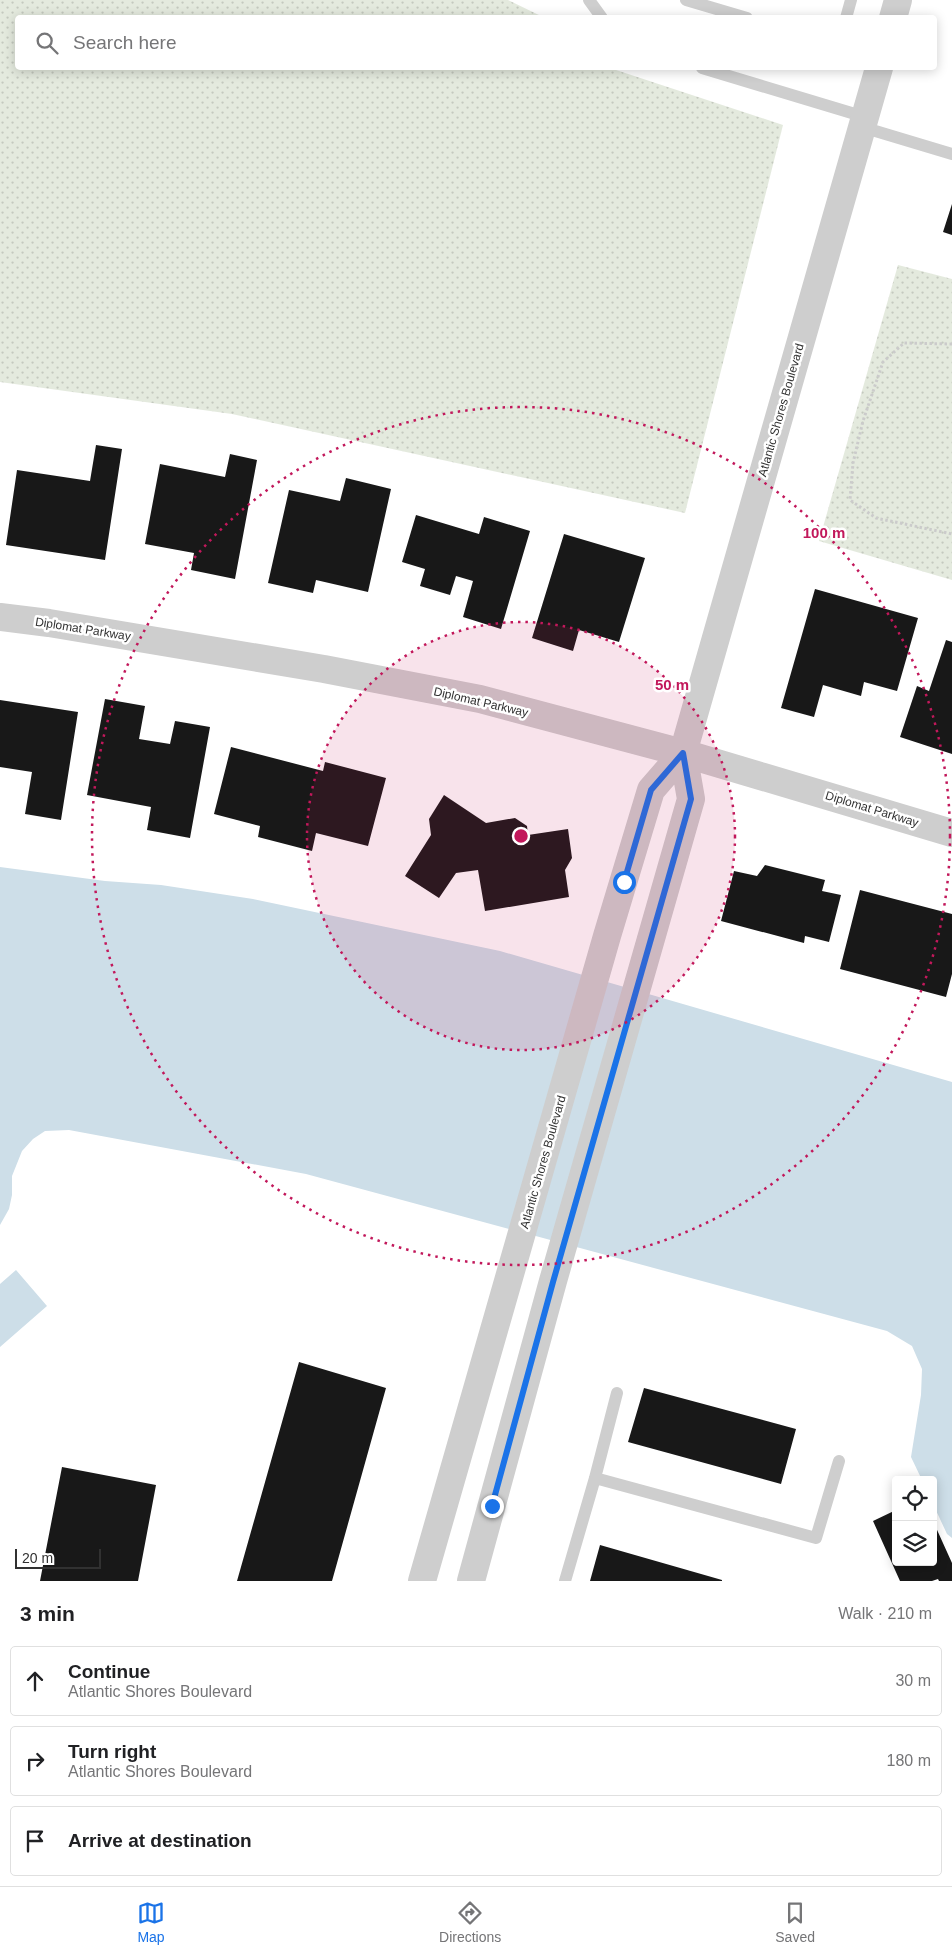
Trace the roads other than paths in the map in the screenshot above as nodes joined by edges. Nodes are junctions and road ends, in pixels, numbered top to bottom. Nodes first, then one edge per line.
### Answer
1 (589, 0) edge
2 (686, 0) edge
3 (851, 0) edge
4 (898, 0) edge
5 (600, 15) edge
6 (737, 15) edge
7 (847, 15) edge
8 (894, 15) edge
9 (708, 70) edge
10 (878, 70) edge
11 (863, 122) junction
12 (952, 154) edge
13 (0, 617) edge
14 (683, 753) junction
15 (952, 833) edge
16 (617, 1393) dead end
17 (839, 1461) dead end
18 (595, 1478) junction
19 (422, 1581) edge
20 (471, 1581) edge
21 (565, 1581) edge

1 - 5 lane
2 - 6 lane
3 - 7 lane
4 - 8 street
9 - 11 lane
10 - 11 street, Atlantic Shores Boulevard
11 - 12 lane
11 - 14 street, Atlantic Shores Boulevard
13 - 14 street, Diplomat Parkway
14 - 15 street, Diplomat Parkway
14 - 19 street, Atlantic Shores Boulevard
14 - 20 street, Atlantic Shores Boulevard
16 - 18 lane
17 - 18 lane
18 - 21 lane

